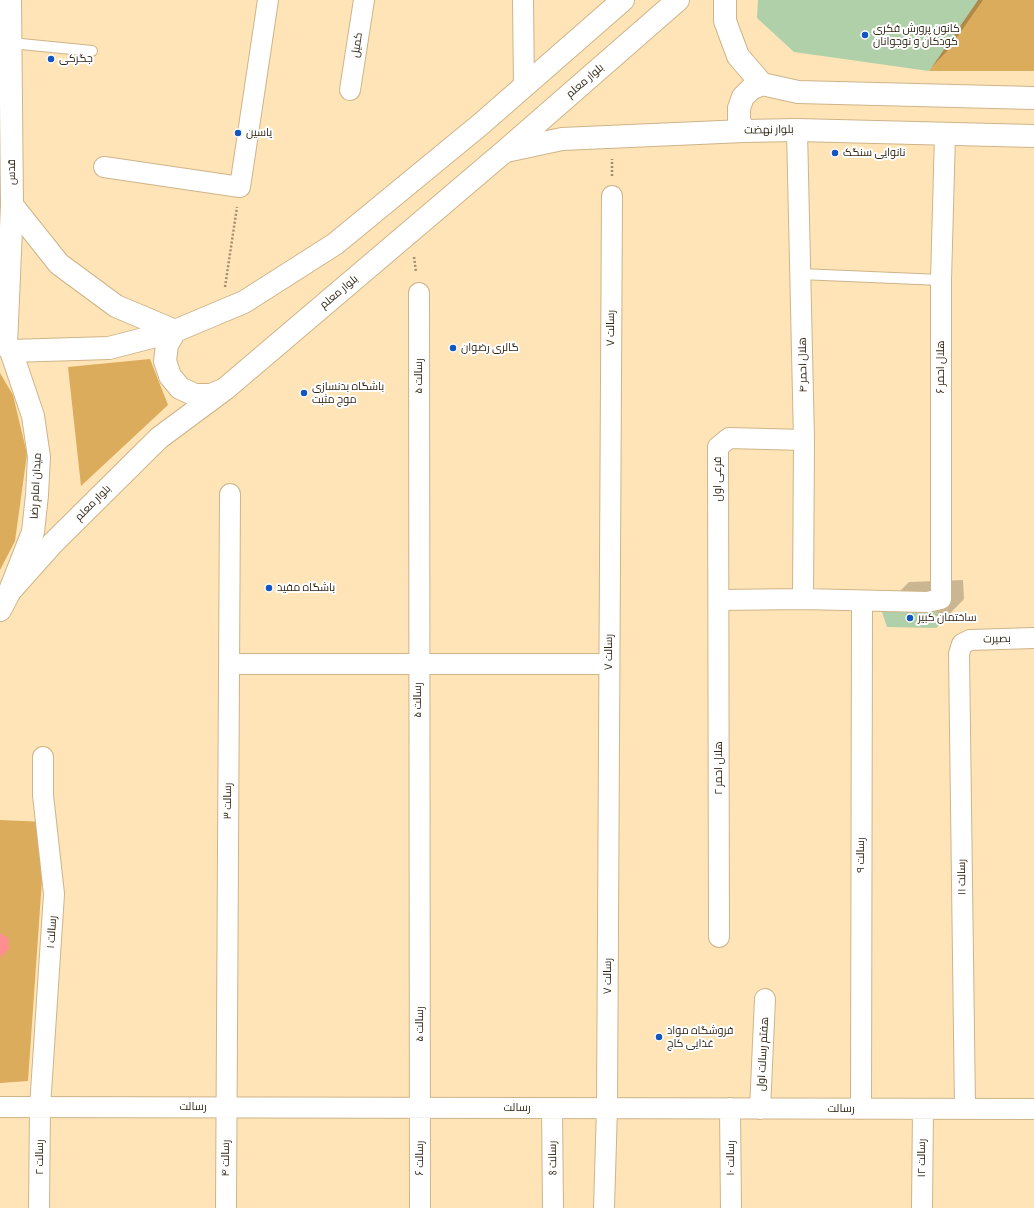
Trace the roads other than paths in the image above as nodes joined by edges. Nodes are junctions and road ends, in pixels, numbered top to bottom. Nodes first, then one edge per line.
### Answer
1 (10, 0) edge
2 (268, 0) edge
3 (364, 0) edge
4 (523, 0) edge
5 (623, 0) edge
6 (678, 0) edge
7 (725, 0) edge
8 (11, 43) junction
9 (92, 50) dead end
10 (762, 84) junction
11 (524, 86) junction
12 (350, 90) dead end
13 (1034, 98) edge
14 (797, 130) junction
15 (744, 131) junction
16 (945, 134) junction
17 (1034, 136) edge
18 (505, 151) junction
19 (104, 167) dead end
20 (612, 196) road end
21 (12, 206) junction
22 (5, 252) edge
23 (800, 274) junction
24 (941, 280) junction
25 (419, 293) road end
26 (175, 331) junction
27 (6, 345) edge
28 (226, 389) junction
29 (804, 440) junction
30 (230, 494) dead end
31 (803, 599) junction
32 (719, 600) junction
33 (4, 601) edge
34 (862, 601) junction
35 (1034, 638) edge
36 (962, 644) joint
37 (229, 664) junction
38 (418, 664) junction
39 (609, 664) junction
40 (43, 757) dead end
41 (719, 937) dead end
42 (766, 999) dead end
43 (0, 1107) edge
44 (40, 1107) junction
45 (226, 1108) junction
46 (421, 1108) junction
47 (552, 1108) junction
48 (607, 1108) junction
49 (730, 1108) junction
50 (760, 1109) junction
51 (861, 1109) junction
52 (923, 1109) junction
53 (965, 1109) junction
54 (1034, 1109) edge
55 (39, 1208) edge
56 (226, 1208) edge
57 (420, 1208) edge
58 (554, 1208) edge
59 (604, 1208) edge
60 (731, 1208) edge
61 (922, 1208) edge

1 - 8 main road, قدس
2 - 19 street
3 - 12 street, کمیل
4 - 11 street
5 - 11 main road
6 - 18 main road, بلوار معلم
7 - 10 main road
8 - 9 lane
8 - 21 main road, قدس
10 - 13 main road
10 - 15 main road
11 - 26 main road
14 - 15 main road, بلوار نهضت
14 - 16 main road, بلوار نهضت
14 - 23 street, هلال احمر ۴
15 - 18 main road, بلوار نهضت
16 - 17 main road, بلوار نهضت
16 - 24 street, هلال احمر ۶
18 - 28 main road, بلوار معلم
20 - 39 street, رسالت ۷
21 - 22 main road, قدس
21 - 26 main road
22 - 27 main road, قدس
23 - 24 lane
23 - 29 street, هلال احمر ۴
24 - 34 street, هلال احمر ۶
25 - 38 street, رسالت ۵
26 - 27 main road
26 - 28 main road
27 - 33 main road, میدان امام رضا
28 - 33 main road, بلوار معلم
29 - 31 street, هلال احمر ۴
29 - 32 street, فرعی اول
30 - 37 street, رسالت ۳
31 - 32 street
31 - 34 street
32 - 41 street, هلال احمر ۲
34 - 51 street, رسالت ۹
35 - 36 street, بصیرت
36 - 53 street, رسالت ۱۱
37 - 38 street
37 - 45 street, رسالت ۳
38 - 39 street
38 - 46 street, رسالت ۵
39 - 48 street, رسالت ۷
40 - 44 street, رسالت ۱
42 - 50 street, هفتم رسالت اول
43 - 44 street, رسالت
44 - 45 street, رسالت
44 - 55 street, رسالت ۲
45 - 46 street, رسالت
45 - 56 street, رسالت ۴
46 - 47 street, رسالت
46 - 57 street, رسالت ۶
47 - 48 street, رسالت
47 - 58 street, رسالت 8
48 - 49 street, رسالت
48 - 59 street, رسالت ۷
49 - 50 street, رسالت
49 - 60 street, رسالت ۱۰
50 - 51 street, رسالت
51 - 52 street, رسالت
52 - 53 street, رسالت
52 - 61 street, رسالت ۱۲
53 - 54 street, رسالت

